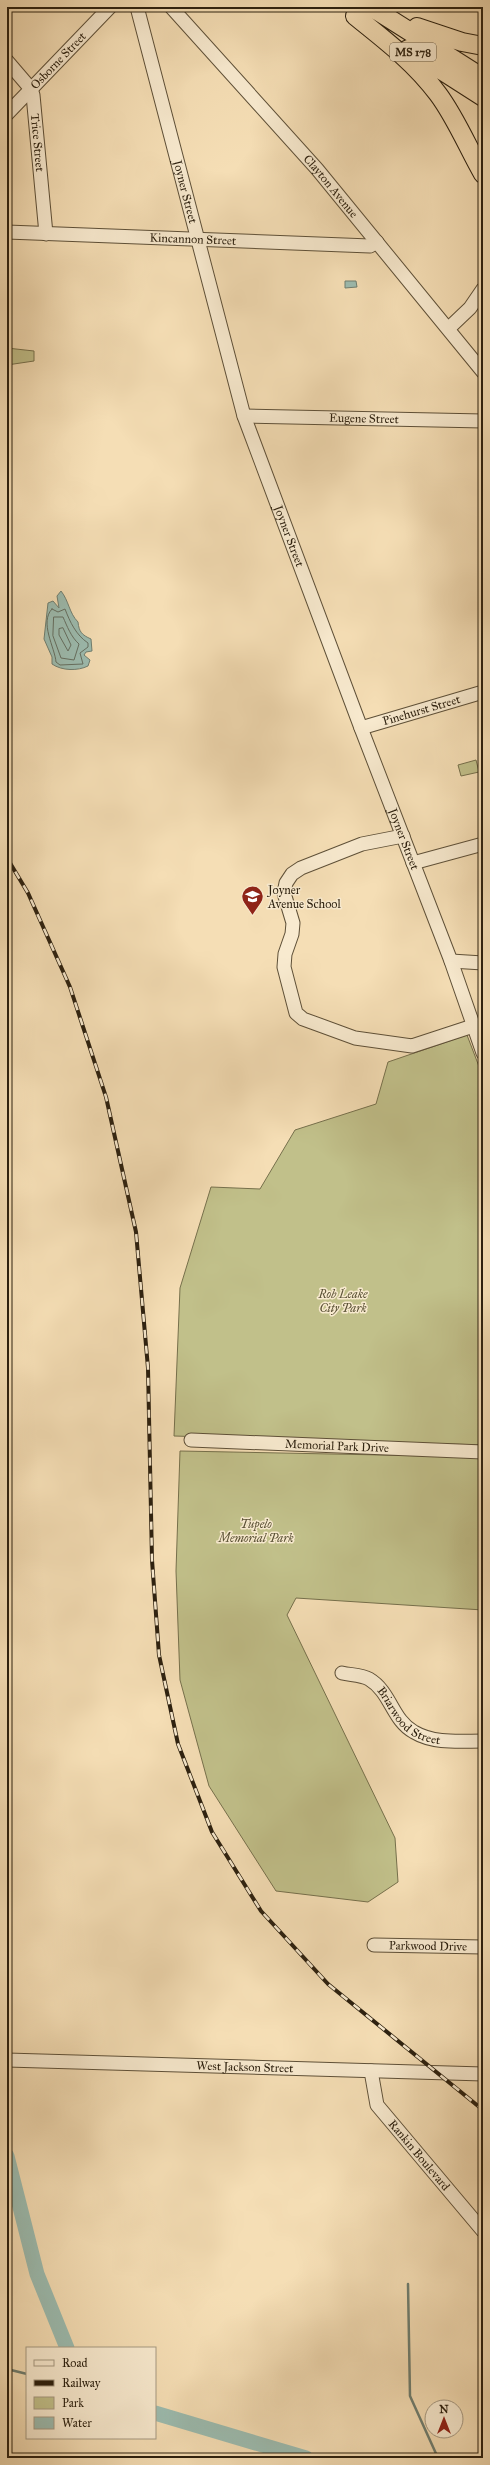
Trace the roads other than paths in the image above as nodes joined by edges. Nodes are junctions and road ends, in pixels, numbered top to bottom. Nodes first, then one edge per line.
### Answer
1 (110, 7) edge
2 (137, 7) edge
3 (171, 7) edge
4 (349, 11) edge
5 (377, 11) edge
6 (483, 46) edge
7 (7, 61) edge
8 (483, 78) edge
9 (31, 88) junction
10 (483, 97) edge
11 (7, 114) edge
12 (483, 174) edge
13 (7, 232) edge
14 (46, 234) junction
15 (197, 240) junction
16 (377, 242) junction
17 (483, 289) edge
18 (449, 328) junction
19 (483, 372) edge
20 (244, 416) junction
21 (483, 421) edge
22 (483, 692) edge
23 (361, 728) junction
24 (403, 836) junction
25 (483, 844) edge
26 (413, 863) junction
27 (451, 961) junction
28 (483, 963) edge
29 (473, 1026) junction
30 (483, 1053) edge
31 (191, 1440) dead end
32 (483, 1452) edge
33 (342, 1673) dead end
34 (483, 1741) edge
35 (374, 1945) dead end
36 (483, 1946) edge
37 (11, 2060) edge
38 (371, 2072) junction
39 (483, 2074) edge
40 (483, 2232) edge

1 - 9 street, Osborne Street
2 - 15 street, Joyner Street
3 - 16 street, Clayton Avenue
4 - 10 highway, MS 178
4 - 12 highway
5 - 6 highway
5 - 8 highway, MS 178
7 - 9 street
9 - 11 street, Osborne Street
9 - 14 street, Trice Street
13 - 14 street, Kincannon Street
14 - 15 street, Kincannon Street
15 - 16 street, Kincannon Street
15 - 20 street, Joyner Street
16 - 18 street, Clayton Avenue
17 - 18 street
18 - 19 street, Clayton Avenue
20 - 21 street, Eugene Street
20 - 23 street, Joyner Street
22 - 23 street, Pinehurst Street
23 - 24 street, Joyner Street
24 - 26 street, Joyner Street
24 - 29 street
25 - 26 street
26 - 27 street, Joyner Street
27 - 28 street
27 - 29 street, Joyner Street
29 - 30 street, Joyner Street
31 - 32 street, Memorial Park Drive
33 - 34 street, Briarwood Street
35 - 36 street, Parkwood Drive
37 - 38 street, West Jackson Street
38 - 39 street, West Jackson Street
38 - 40 street, Rankin Boulevard

